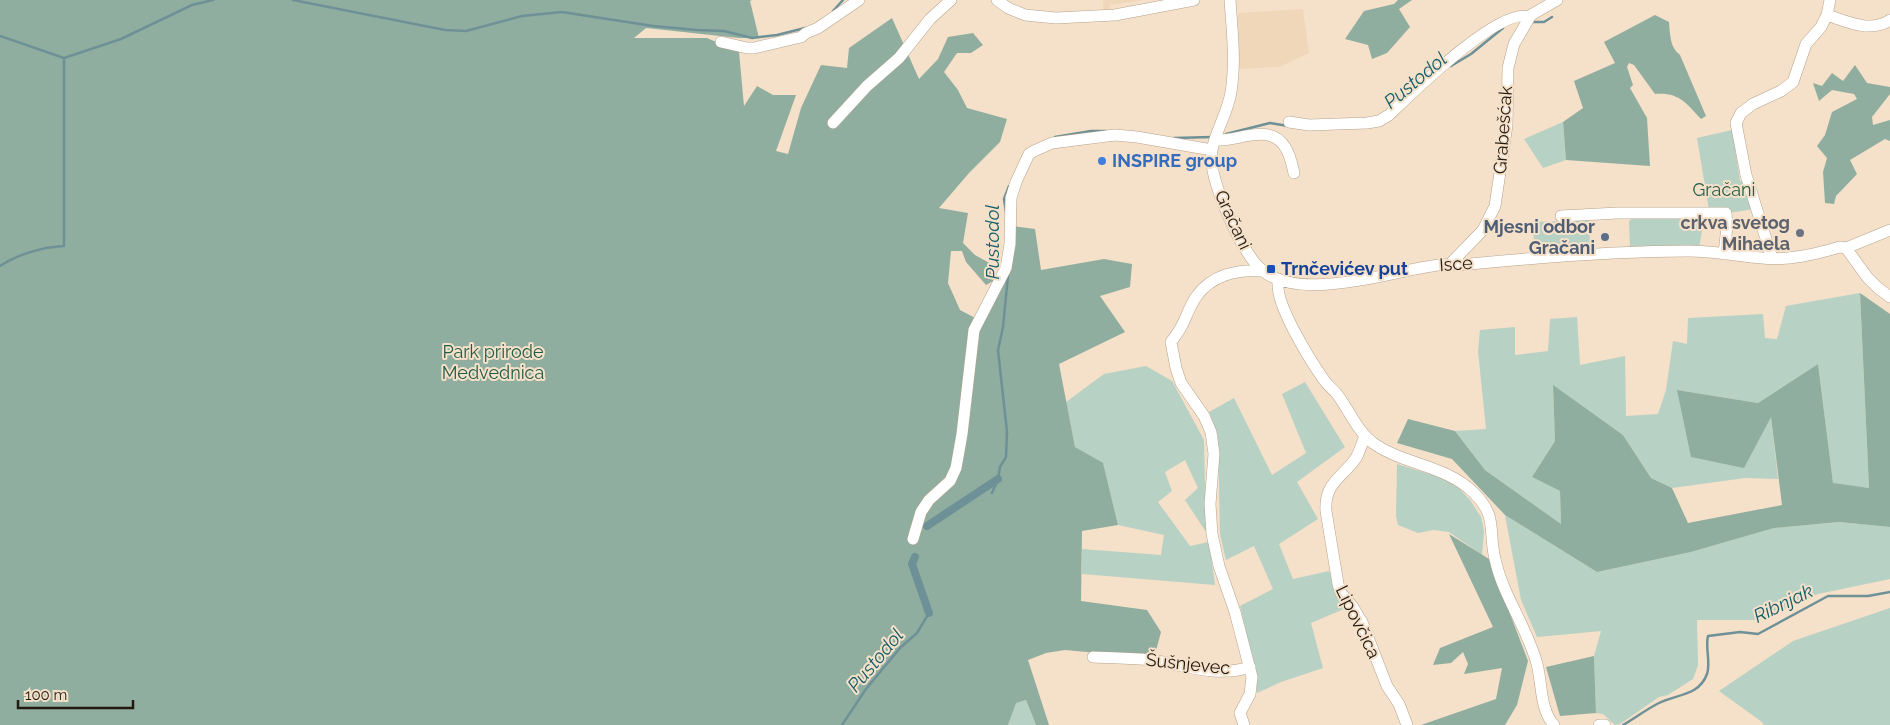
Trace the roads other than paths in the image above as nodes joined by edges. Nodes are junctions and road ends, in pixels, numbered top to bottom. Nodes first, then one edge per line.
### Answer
1 (859, 0) edge
2 (951, 0) edge
3 (998, 0) edge
4 (1194, 0) edge
5 (1230, 0) edge
6 (1558, 0) edge
7 (1830, 0) edge
8 (1007, 4) edge
9 (1827, 15) junction
10 (1890, 20) edge
11 (1527, 21) junction
12 (721, 42) dead end
13 (1290, 122) dead end
14 (833, 123) dead end
15 (1214, 145) junction
16 (1294, 173) dead end
17 (1561, 216) dead end
18 (1890, 230) edge
19 (1846, 248) junction
20 (1724, 254) junction
21 (1250, 257) junction
22 (1772, 258) junction
23 (1450, 264) junction
24 (1239, 270) junction
25 (1262, 271) junction
26 (1279, 279) junction
27 (1890, 297) edge
28 (1365, 436) junction
29 (913, 539) dead end
30 (1093, 657) dead end
31 (1250, 667) junction
32 (1553, 724) edge
33 (1244, 725) edge
34 (1407, 725) edge
35 (1599, 725) edge
36 (1605, 725) edge

1 - 12 street
2 - 14 street
3 - 8 street
4 - 8 street
5 - 15 street, Gračani
6 - 11 street
7 - 9 street
9 - 10 street
9 - 22 street
11 - 13 street
11 - 23 street, Grabešćak
15 - 16 street
15 - 21 street, Gračani
15 - 29 street
17 - 20 street
18 - 19 street, Isce
19 - 22 street, Isce
19 - 27 street
20 - 22 street, Isce
20 - 23 street, Isce
21 - 24 street
21 - 25 street, Gračani
23 - 26 street, Isce
24 - 25 street
24 - 31 street
25 - 26 street, Gračani
26 - 28 street
28 - 32 street
28 - 34 street, Lipovčica
30 - 31 street, Šušnjevec
31 - 33 street, Šušnjevec
35 - 36 street

